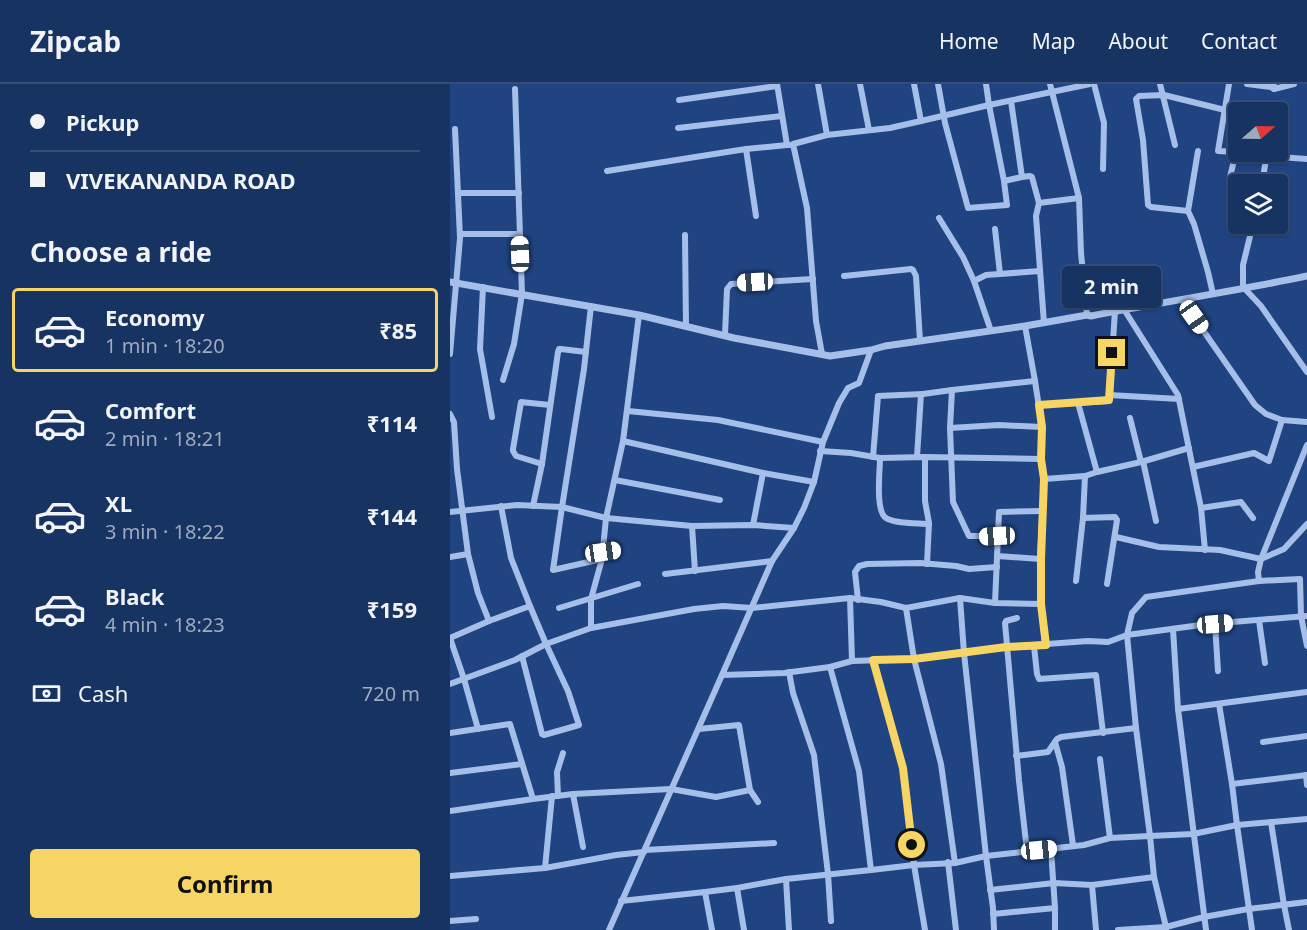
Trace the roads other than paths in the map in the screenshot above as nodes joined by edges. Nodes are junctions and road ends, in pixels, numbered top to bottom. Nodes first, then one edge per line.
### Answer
1 (818, 84) edge
2 (860, 84) edge
3 (914, 84) edge
4 (938, 84) edge
5 (986, 84) edge
6 (1092, 84) edge
7 (1160, 84) edge
8 (1229, 84) edge
9 (1247, 84) edge
10 (1294, 84) edge
11 (777, 85) edge
12 (1075, 86) edge
13 (1274, 87) edge
14 (1051, 88) edge
15 (515, 89) dead end
16 (1164, 95) junction
17 (679, 100) dead end
18 (1011, 101) junction
19 (989, 105) junction
20 (1225, 110) junction
21 (943, 115) junction
22 (782, 116) junction
23 (921, 121) junction
24 (678, 128) dead end
25 (455, 129) dead end
26 (869, 130) junction
27 (827, 135) junction
28 (790, 145) junction
29 (1175, 145) dead end
30 (453, 149) edge
31 (746, 150) junction
32 (1198, 151) dead end
33 (1228, 152) edge
34 (1288, 158) edge
35 (1307, 159) edge
36 (1103, 169) dead end
37 (607, 171) dead end
38 (1022, 177) junction
39 (1004, 181) junction
40 (458, 193) junction
41 (519, 194) junction
42 (1079, 198) junction
43 (1039, 203) junction
44 (1188, 211) junction
45 (756, 216) dead end
46 (455, 217) edge
47 (939, 218) dead end
48 (995, 229) dead end
49 (460, 234) junction
50 (520, 234) junction
51 (1251, 234) edge
52 (685, 235) dead end
53 (1040, 271) junction
54 (1000, 274) junction
55 (844, 276) dead end
56 (1307, 276) edge
57 (813, 279) junction
58 (974, 281) junction
59 (453, 283) edge
60 (483, 287) junction
61 (1245, 289) junction
62 (522, 294) junction
63 (1213, 294) junction
64 (1182, 300) junction
65 (591, 306) junction
66 (1125, 310) junction
67 (1115, 311) junction
68 (639, 315) junction
69 (1087, 315) junction
70 (1044, 323) junction
71 (686, 326) junction
72 (1025, 326) junction
73 (991, 331) junction
74 (725, 335) junction
75 (920, 341) junction
76 (871, 350) junction
77 (586, 352) junction
78 (450, 354) edge
79 (822, 354) junction
80 (1307, 372) edge
81 (503, 380) dead end
82 (1035, 381) junction
83 (952, 390) junction
84 (921, 394) junction
85 (1109, 395) junction
86 (1179, 399) junction
87 (1080, 403) junction
88 (550, 405) junction
89 (1039, 405) junction
90 (628, 411) junction
91 (450, 414) edge
92 (492, 417) dead end
93 (1130, 418) dead end
94 (1282, 420) junction
95 (452, 422) edge
96 (1307, 422) edge
97 (1042, 427) junction
98 (950, 428) junction
99 (623, 441) junction
100 (823, 442) junction
101 (1307, 445) edge
102 (1189, 448) junction
103 (820, 451) junction
104 (877, 457) junction
105 (925, 457) junction
106 (951, 457) junction
107 (917, 458) junction
108 (1041, 459) junction
109 (1142, 461) junction
110 (542, 464) junction
111 (1193, 467) junction
112 (453, 470) edge
113 (1097, 472) junction
114 (763, 473) junction
115 (1085, 476) junction
116 (1044, 479) junction
117 (615, 480) junction
118 (814, 482) junction
119 (720, 500) dead end
120 (501, 506) junction
121 (533, 506) junction
122 (562, 507) junction
123 (1201, 508) junction
124 (462, 510) junction
125 (1042, 511) junction
126 (450, 512) edge
127 (606, 518) junction
128 (1083, 518) junction
129 (1253, 518) dead end
130 (1156, 520) dead end
131 (928, 524) junction
132 (1307, 524) edge
133 (753, 525) junction
134 (692, 526) junction
135 (794, 528) junction
136 (997, 536) junction
137 (1116, 537) junction
138 (618, 550) dead end
139 (1205, 550) junction
140 (468, 554) junction
141 (602, 555) junction
142 (997, 556) junction
143 (450, 557) edge
144 (1041, 559) junction
145 (1261, 559) junction
146 (772, 561) junction
147 (927, 564) junction
148 (997, 567) junction
149 (695, 572) junction
150 (665, 574) dead end
151 (1304, 579) edge
152 (1076, 581) dead end
153 (1259, 581) junction
154 (638, 584) dead end
155 (1107, 584) dead end
156 (850, 598) junction
157 (960, 598) junction
158 (591, 599) junction
159 (858, 600) junction
160 (995, 603) junction
161 (1041, 604) junction
162 (530, 606) junction
163 (559, 608) dead end
164 (752, 608) junction
165 (906, 608) junction
166 (1304, 616) edge
167 (1017, 618) dead end
168 (1259, 620) junction
169 (489, 621) junction
170 (1215, 624) junction
171 (591, 628) junction
172 (1173, 628) junction
173 (1127, 634) junction
174 (450, 638) edge
175 (546, 644) junction
176 (1046, 645) junction
177 (1034, 646) junction
178 (1307, 646) edge
179 (1006, 647) junction
180 (964, 653) junction
181 (522, 656) junction
182 (914, 659) junction
183 (873, 660) junction
184 (852, 661) junction
185 (1265, 663) dead end
186 (830, 667) junction
187 (1218, 671) dead end
188 (789, 672) junction
189 (723, 675) junction
190 (464, 679) junction
191 (450, 684) edge
192 (1307, 692) edge
193 (1219, 704) junction
194 (1178, 709) junction
195 (478, 729) junction
196 (699, 729) junction
197 (1136, 729) junction
198 (450, 733) edge
199 (1102, 734) junction
200 (1307, 736) edge
201 (1055, 741) junction
202 (1263, 742) dead end
203 (563, 753) dead end
204 (1016, 756) junction
205 (1100, 759) dead end
206 (522, 764) junction
207 (450, 773) edge
208 (1306, 775) edge
209 (1232, 784) junction
210 (1307, 785) edge
211 (671, 789) junction
212 (750, 790) junction
213 (573, 794) junction
214 (555, 796) junction
215 (533, 799) junction
216 (758, 802) dead end
217 (450, 812) edge
218 (1307, 819) edge
219 (1271, 822) junction
220 (1237, 825) junction
221 (1193, 834) junction
222 (1150, 836) junction
223 (1110, 838) junction
224 (774, 843) dead end
225 (1073, 845) junction
226 (583, 847) dead end
227 (1051, 849) junction
228 (644, 851) junction
229 (1027, 851) junction
230 (986, 856) junction
231 (952, 862) junction
232 (914, 865) junction
233 (545, 868) junction
234 (871, 870) junction
235 (828, 874) junction
236 (450, 876) edge
237 (1154, 877) junction
238 (786, 879) junction
239 (1054, 883) junction
240 (1092, 885) junction
241 (737, 888) junction
242 (990, 890) junction
243 (705, 892) junction
244 (621, 901) junction
245 (1307, 902) edge
246 (1284, 904) junction
247 (1055, 908) junction
248 (1248, 909) junction
249 (993, 914) junction
250 (1204, 917) junction
251 (476, 919) dead end
252 (450, 921) edge
253 (831, 921) dead end
254 (1166, 929) edge
255 (609, 930) edge
256 (712, 930) edge
257 (744, 930) edge
258 (789, 930) edge
259 (925, 930) edge
260 (956, 930) edge
261 (994, 930) edge
262 (1055, 930) edge
263 (1096, 930) edge
264 (1118, 930) edge
265 (1206, 930) edge
266 (1252, 930) edge
267 (1289, 930) edge

1 - 27 street
2 - 26 street
3 - 23 street
4 - 21 street
5 - 19 street
6 - 12 street
6 - 36 street
7 - 16 street
8 - 20 street
9 - 13 street
10 - 13 street
11 - 17 street
11 - 22 street
12 - 14 street
14 - 18 street
14 - 42 street
15 - 41 street
16 - 20 street
16 - 29 street
16 - 44 street
18 - 19 street
18 - 38 street
19 - 21 street
19 - 39 street
20 - 33 street
21 - 23 street
21 - 39 street
22 - 24 street
22 - 28 street
23 - 26 street
25 - 30 street
26 - 27 street
27 - 28 street
28 - 31 street
28 - 57 street
30 - 40 street
31 - 37 street
31 - 45 street
32 - 44 street
34 - 35 street
38 - 39 street
38 - 43 street
40 - 41 street
40 - 46 street
41 - 50 street
42 - 43 street
42 - 69 street
43 - 53 street
44 - 63 street
46 - 49 street
47 - 58 street
48 - 54 street
49 - 50 street
49 - 59 street
50 - 62 street
51 - 61 street
52 - 71 street
53 - 54 street
53 - 70 street
54 - 58 street
55 - 75 street
56 - 61 street
57 - 74 street
57 - 79 street
58 - 73 street
59 - 60 street
59 - 78 street
60 - 62 street
60 - 92 street
61 - 63 street
61 - 80 street
62 - 65 street
62 - 81 street
63 - 64 street
64 - 66 street
64 - 94 street
65 - 68 street
65 - 77 street
66 - 67 street
66 - 86 street
67 - 69 street
67 - 85 street
68 - 71 street
68 - 90 street
69 - 70 street
70 - 72 street
71 - 74 street
72 - 73 street
72 - 82 street
73 - 75 street
74 - 79 street
75 - 76 street
76 - 79 street
76 - 100 street
77 - 88 street
77 - 122 street
82 - 83 street
82 - 89 street
83 - 84 street
83 - 98 street
84 - 104 street
84 - 107 street
85 - 86 street
85 - 87 street
86 - 102 street
87 - 89 street
87 - 113 street
88 - 110 street
88 - 110 street
89 - 97 street
90 - 99 street
90 - 100 street
91 - 95 street
93 - 109 street
94 - 96 street
94 - 111 street
95 - 112 street
97 - 98 street
97 - 108 street
98 - 106 street
99 - 114 street
99 - 117 street
100 - 103 street
101 - 145 street
102 - 109 street
102 - 111 street
103 - 104 street
103 - 118 street
104 - 107 street
104 - 131 street
105 - 106 street
105 - 107 street
105 - 131 street
106 - 108 street
106 - 136 street
108 - 116 street
109 - 113 street
109 - 130 street
110 - 121 street
111 - 123 street
112 - 124 street
113 - 115 street
114 - 118 street
114 - 133 street
115 - 116 street
115 - 128 street
116 - 125 street
117 - 119 street
117 - 127 street
118 - 135 street
120 - 121 street
120 - 124 street
120 - 162 street
121 - 122 street
122 - 127 street
122 - 141 street
123 - 129 street
123 - 139 street
124 - 126 street
124 - 140 street
125 - 136 street
125 - 144 street
127 - 134 street
127 - 141 street
128 - 137 street
128 - 152 street
131 - 147 street
132 - 145 street
133 - 134 street
133 - 135 street
134 - 149 street
135 - 146 street
136 - 142 street
137 - 139 street
137 - 155 street
138 - 141 street
139 - 145 street
140 - 143 street
140 - 169 street
141 - 158 street
142 - 144 street
142 - 148 street
144 - 161 street
145 - 153 street
146 - 149 street
146 - 164 street
147 - 148 street
147 - 159 street
148 - 160 street
149 - 150 street
151 - 153 street
151 - 166 street
153 - 173 street
154 - 158 street
156 - 159 street
156 - 164 street
156 - 184 street
157 - 160 street
157 - 165 street
157 - 180 street
158 - 163 street
158 - 171 street
159 - 165 street
160 - 161 street
161 - 176 street
162 - 169 street
162 - 175 street
164 - 171 street
164 - 189 street
165 - 182 street
166 - 168 street
166 - 178 street
167 - 179 street
168 - 170 street
168 - 185 street
169 - 174 street
170 - 172 street
170 - 187 street
171 - 175 street
172 - 173 street
172 - 194 street
173 - 176 street
173 - 197 street
174 - 190 street
175 - 181 street
175 - 181 street
176 - 177 street
177 - 179 street
177 - 199 street
179 - 180 street
179 - 204 street
180 - 182 street
180 - 230 street
181 - 190 street
182 - 183 street
182 - 231 street
183 - 184 street
183 - 232 street
184 - 186 street
186 - 188 street
186 - 234 street
188 - 189 street
188 - 235 street
189 - 196 street
190 - 191 street
190 - 195 street
192 - 193 street
193 - 194 street
193 - 209 street
194 - 221 street
195 - 198 street
195 - 206 street
196 - 211 street
196 - 212 street
197 - 199 street
197 - 222 street
199 - 201 street
200 - 202 street
201 - 204 street
201 - 225 street
203 - 214 street
204 - 229 street
205 - 223 street
206 - 207 street
206 - 215 street
208 - 209 street
208 - 210 street
209 - 220 street
211 - 212 street
211 - 213 street
211 - 228 street
212 - 216 street
213 - 214 street
213 - 226 street
214 - 215 street
214 - 233 street
215 - 217 street
218 - 219 street
219 - 220 street
219 - 246 street
220 - 221 street
220 - 248 street
221 - 222 street
221 - 250 street
222 - 223 street
222 - 237 street
223 - 225 street
224 - 228 street
225 - 227 street
227 - 229 street
227 - 239 street
228 - 233 street
228 - 244 street
229 - 230 street
230 - 231 street
230 - 242 street
231 - 232 street
231 - 260 street
232 - 234 street
232 - 259 street
233 - 236 street
234 - 235 street
235 - 238 street
235 - 253 street
237 - 240 street
237 - 254 street
238 - 241 street
238 - 258 street
239 - 240 street
239 - 242 street
239 - 247 street
240 - 263 street
241 - 243 street
241 - 257 street
242 - 249 street
243 - 244 street
243 - 256 street
244 - 255 street
245 - 246 street
246 - 248 street
246 - 267 street
247 - 249 street
247 - 262 street
248 - 250 street
248 - 266 street
249 - 261 street
250 - 254 street
250 - 265 street
251 - 252 street
254 - 264 street

